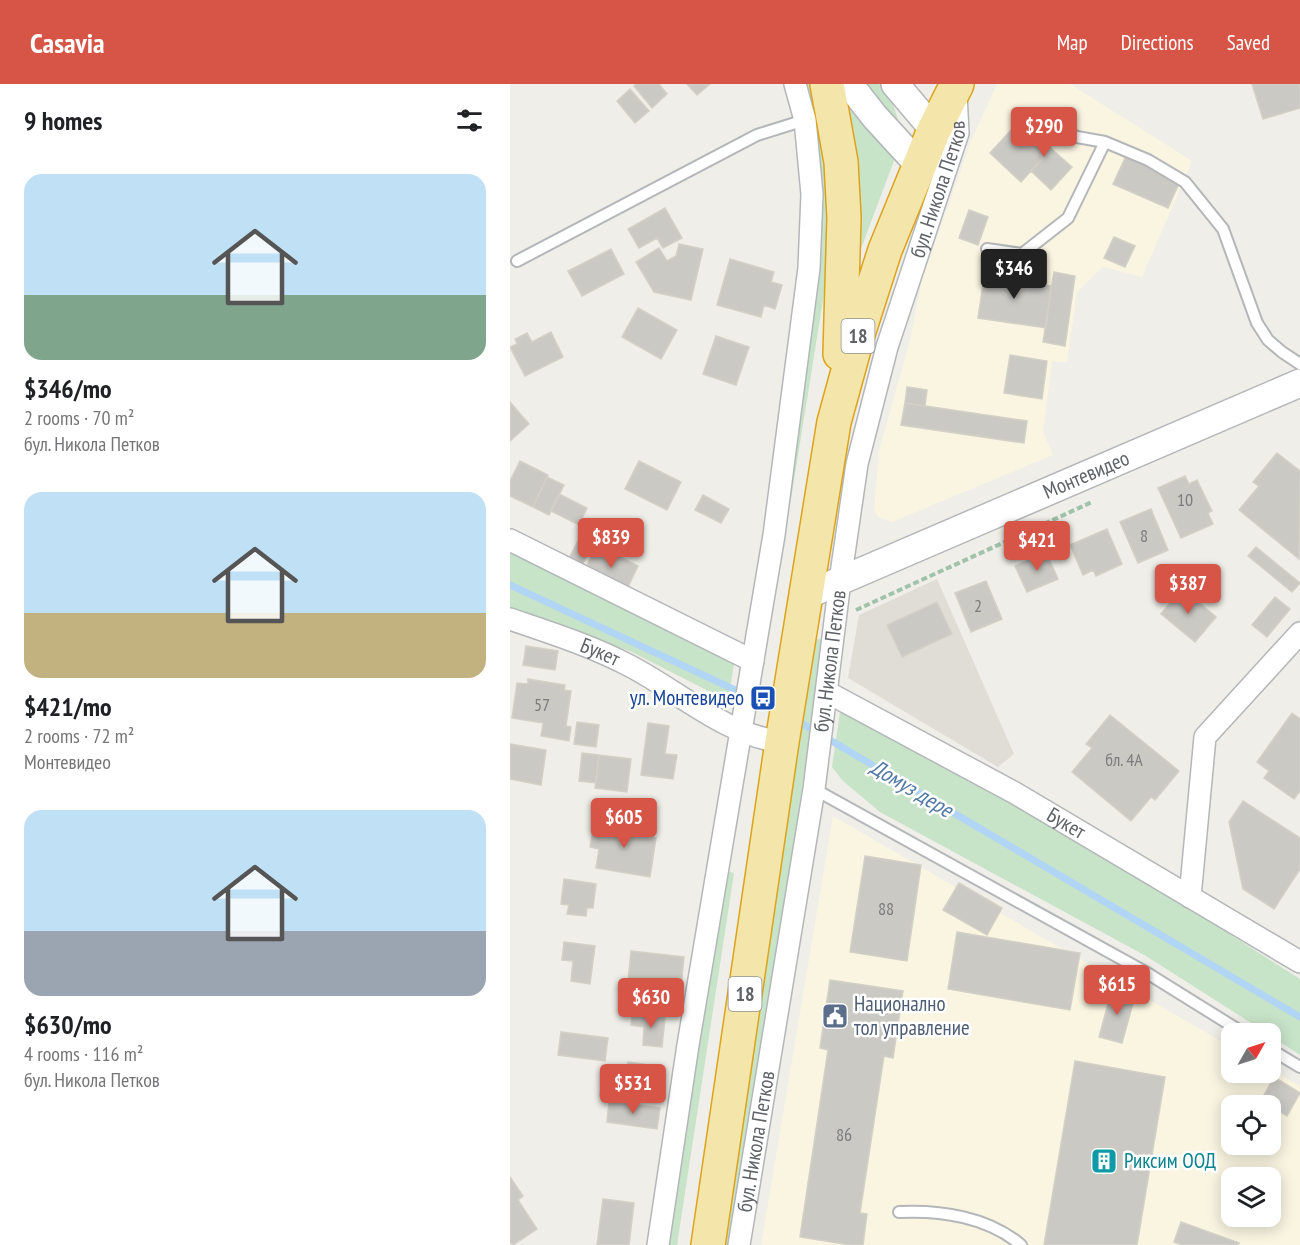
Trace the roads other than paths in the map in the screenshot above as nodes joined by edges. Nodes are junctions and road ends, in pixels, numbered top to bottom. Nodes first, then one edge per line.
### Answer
1 (795, 84) edge
2 (827, 84) edge
3 (849, 84) edge
4 (895, 84) edge
5 (956, 86) edge
6 (1025, 114) dead end
7 (805, 120) junction
8 (934, 130) junction
9 (1105, 142) junction
10 (919, 165) junction
11 (987, 249) dead end
12 (517, 261) dead end
13 (1300, 364) edge
14 (1300, 383) edge
15 (834, 422) junction
16 (510, 540) edge
17 (840, 581) junction
18 (807, 595) junction
19 (510, 619) edge
20 (1300, 633) edge
21 (753, 664) junction
22 (826, 698) junction
23 (741, 726) junction
24 (782, 742) junction
25 (814, 789) junction
26 (1190, 897) junction
27 (1300, 962) edge
28 (1227, 1023) edge
29 (1281, 1056) edge
30 (1300, 1068) edge
31 (899, 1212) dead end
32 (658, 1245) edge
33 (708, 1245) edge
34 (740, 1245) edge
35 (1021, 1245) edge

1 - 7 street
2 - 15 highway
3 - 10 street, бул. Никола Петков
4 - 8 street, бул. Никола Петков
5 - 8 highway, 18
5 - 17 street, бул. Никола Петков
6 - 9 lane
7 - 12 lane
7 - 21 street
8 - 10 highway, бул. Никола Петков / 18
9 - 11 lane
9 - 13 lane
10 - 15 highway, бул. Никола Петков / 18
14 - 17 street, Монтевидео
15 - 18 highway, бул. Никола Петков / 18
16 - 21 street
17 - 18 street, Монтевидео
17 - 22 street, бул. Никола Петков
18 - 24 highway, бул. Никола Петков / 18
19 - 23 street, Букет
20 - 26 street
21 - 23 street
22 - 25 street, бул. Никола Петков
22 - 26 street, Букет
23 - 24 street, Букет
23 - 32 street
24 - 33 highway, бул. Никола Петков / 18
25 - 28 lane
25 - 34 street, бул. Никола Петков
26 - 27 street, Букет
29 - 30 lane
31 - 35 lane

